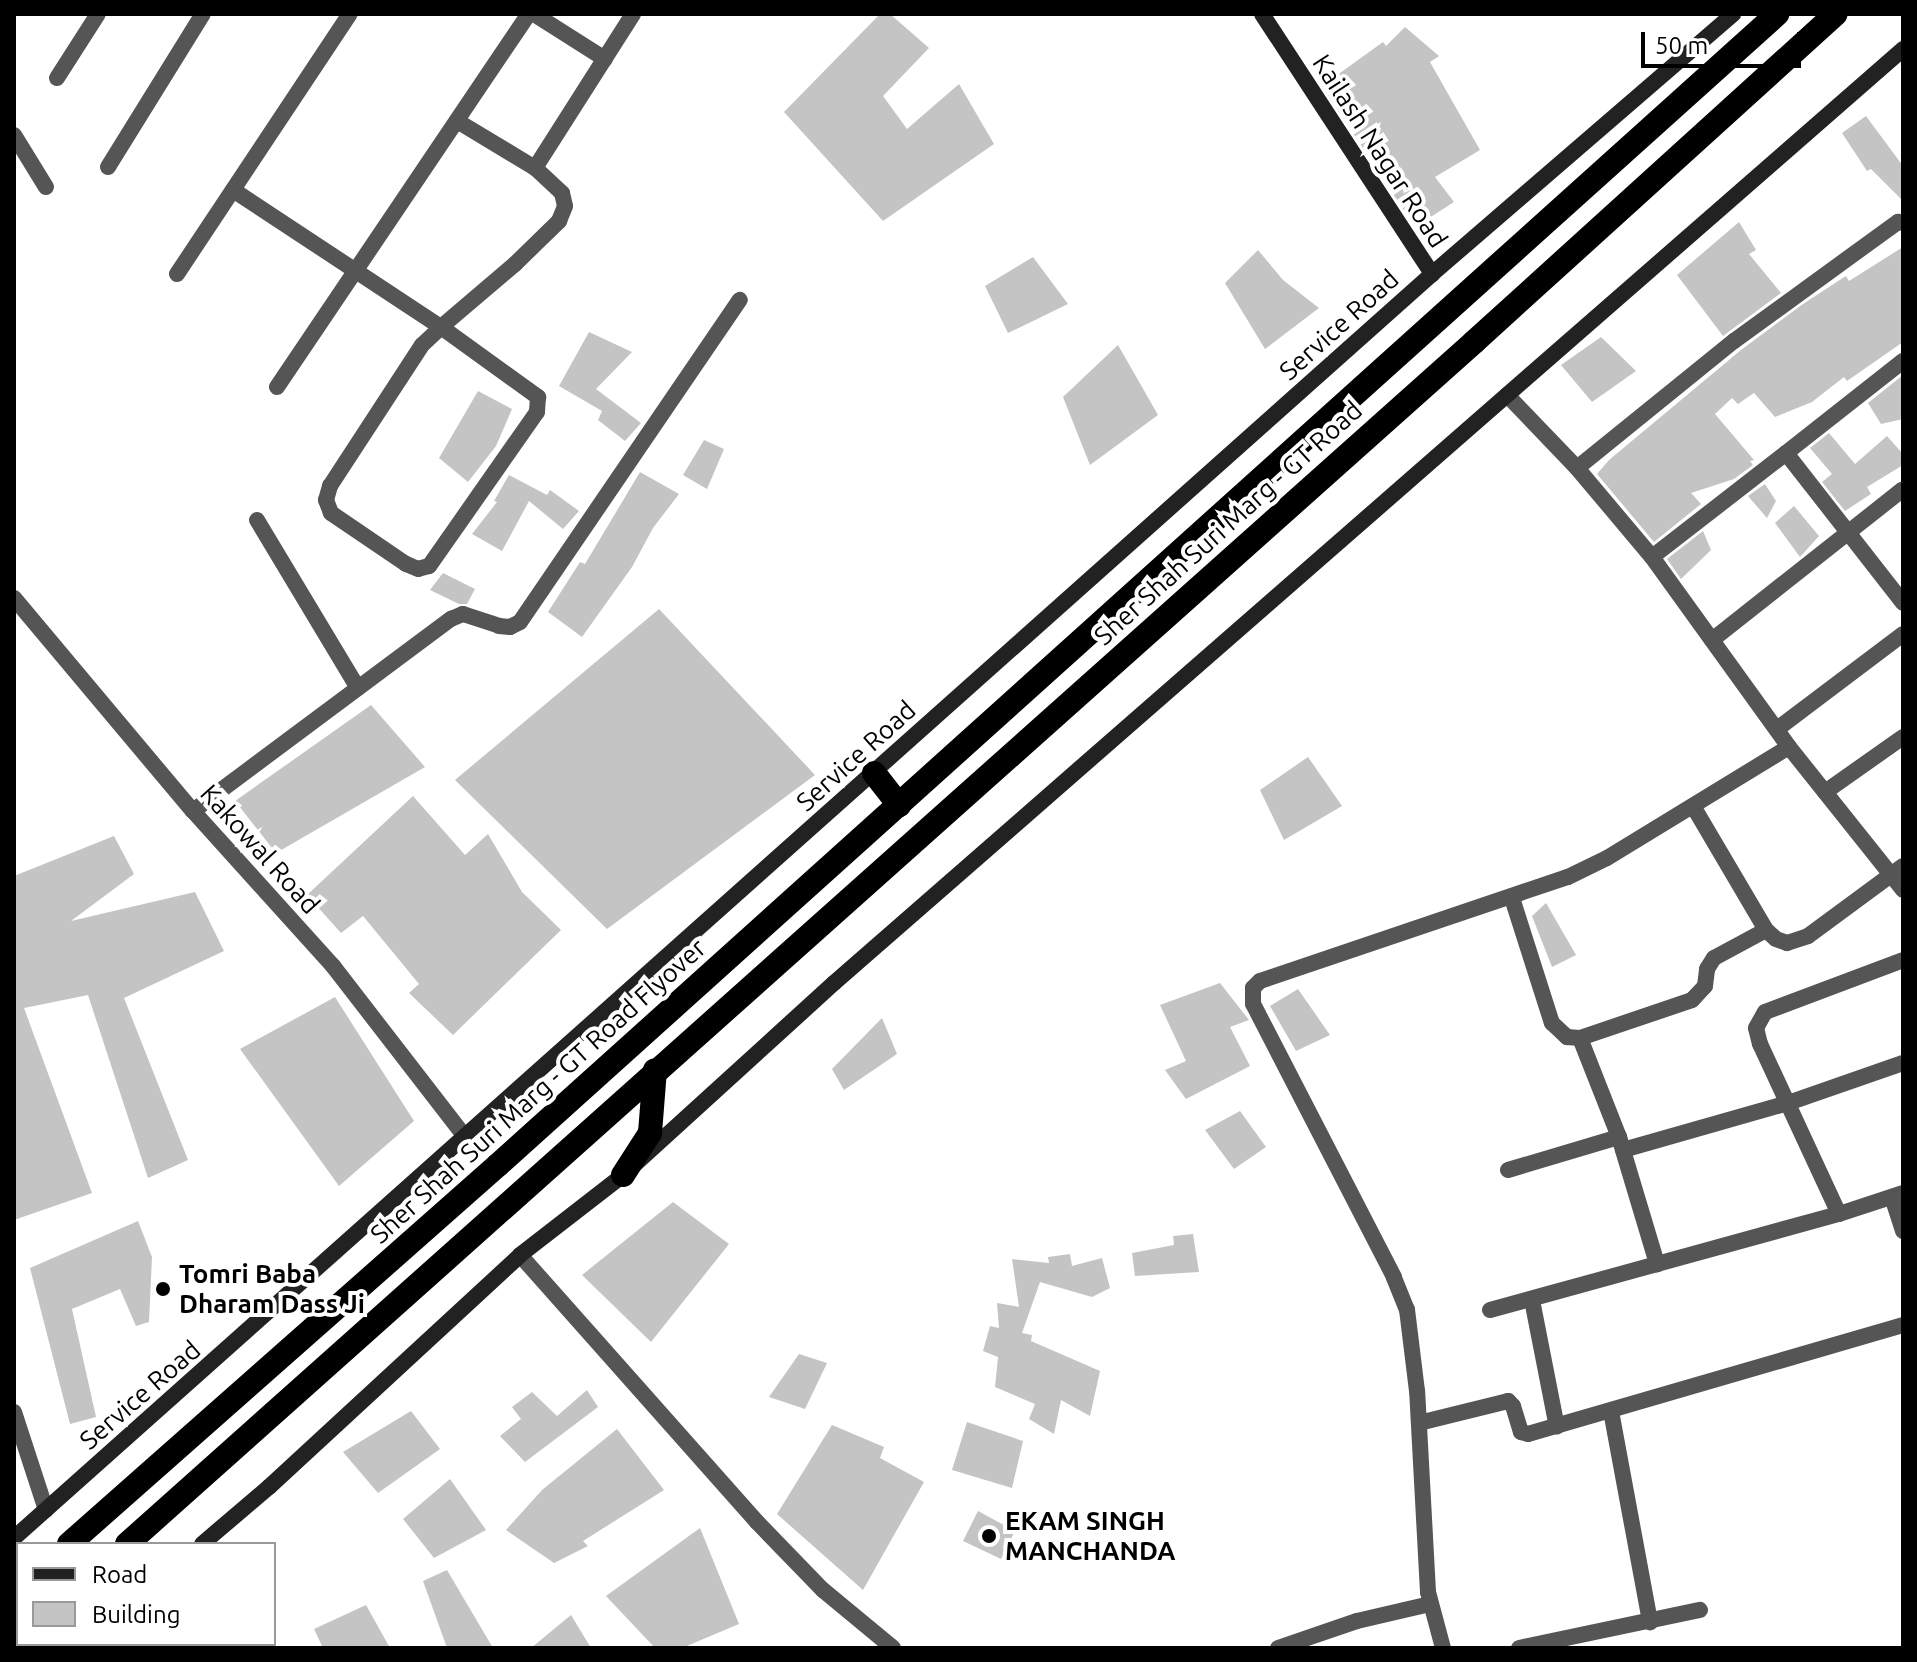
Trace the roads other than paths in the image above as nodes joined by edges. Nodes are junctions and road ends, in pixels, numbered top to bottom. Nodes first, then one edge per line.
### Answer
1 (98, 14) edge
2 (203, 14) edge
3 (350, 14) edge
4 (531, 14) edge
5 (633, 14) edge
6 (1262, 14) edge
7 (1733, 14) edge
8 (1777, 14) edge
9 (1836, 14) edge
10 (1903, 49) edge
11 (605, 59) junction
12 (57, 78) dead end
13 (457, 121) junction
14 (14, 135) edge
15 (108, 167) dead end
16 (535, 168) junction
17 (46, 187) dead end
18 (233, 190) junction
19 (1903, 223) edge
20 (357, 271) junction
21 (177, 274) dead end
22 (1432, 274) junction
23 (740, 300) dead end
24 (441, 327) junction
25 (1903, 361) edge
26 (277, 387) dead end
27 (1507, 395) junction
28 (1786, 453) junction
29 (1577, 468) junction
30 (1903, 489) edge
31 (257, 520) dead end
32 (1845, 533) junction
33 (1652, 557) junction
34 (14, 598) edge
35 (1903, 603) edge
36 (1903, 634) edge
37 (1712, 640) junction
38 (358, 688) junction
39 (1777, 729) junction
40 (1903, 737) edge
41 (1789, 747) junction
42 (874, 773) junction
43 (1825, 792) junction
44 (899, 805) junction
45 (1693, 806) junction
46 (193, 811) junction
47 (1896, 871) edge
48 (1903, 890) edge
49 (1512, 898) junction
50 (1766, 930) junction
51 (1903, 960) edge
52 (1580, 1038) junction
53 (1903, 1063) edge
54 (655, 1070) junction
55 (1788, 1103) junction
56 (465, 1137) junction
57 (1621, 1144) junction
58 (1508, 1170) dead end
59 (623, 1175) junction
60 (1898, 1195) edge
61 (1839, 1214) junction
62 (1903, 1231) edge
63 (520, 1255) junction
64 (1657, 1264) junction
65 (1532, 1300) junction
66 (1490, 1310) dead end
67 (1903, 1325) edge
68 (1611, 1411) junction
69 (14, 1412) edge
70 (1419, 1423) junction
71 (1557, 1427) junction
72 (46, 1510) junction
73 (135, 1537) edge
74 (14, 1538) edge
75 (71, 1542) edge
76 (204, 1542) edge
77 (1430, 1604) junction
78 (1700, 1610) dead end
79 (1650, 1622) junction
80 (893, 1648) edge
81 (1278, 1648) edge
82 (1443, 1648) edge
83 (1519, 1648) edge

1 - 12 street
2 - 15 street
3 - 18 street
4 - 11 street
4 - 13 street
5 - 11 street
6 - 22 street, Kailash Nagar Road
7 - 22 street, Service Road
8 - 44 highway, Sher Shah Suri Marg - GT Road
9 - 54 highway, Sher Shah Suri Marg - GT Road
10 - 27 street
11 - 16 street
13 - 16 street
13 - 20 street
14 - 17 street
16 - 24 street
18 - 20 street
18 - 21 street
19 - 29 street
20 - 24 street
20 - 26 street
22 - 42 street, Service Road
23 - 38 street
24 - 24 street
25 - 28 street
27 - 29 street
27 - 59 street
28 - 32 street
28 - 33 street
29 - 33 street
30 - 32 street
31 - 38 street
32 - 35 street
32 - 37 street
33 - 37 street
34 - 46 street, Kakowal Road
36 - 39 street
37 - 39 street
38 - 46 street
39 - 41 street
40 - 43 street
41 - 43 street
41 - 45 street
42 - 44 highway
42 - 56 street, Service Road
43 - 47 street
44 - 75 highway, Sher Shah Suri Marg - GT Road Flyover
45 - 49 street
45 - 50 street
46 - 56 street, Kakowal Road
47 - 48 street
47 - 50 street
49 - 52 street
49 - 70 street
50 - 52 street
51 - 55 street
52 - 57 street
53 - 55 street
54 - 59 highway
54 - 73 highway
55 - 57 street
55 - 61 street
56 - 72 street, Service Road
57 - 58 street
57 - 64 street
59 - 63 street
60 - 61 street
60 - 62 street
61 - 64 street
63 - 76 street
63 - 80 street
64 - 65 street
65 - 66 street
65 - 71 street
67 - 68 street
68 - 71 street
68 - 79 street
69 - 72 street
70 - 71 street
70 - 77 street
72 - 74 street, Service Road
77 - 81 street
77 - 82 street
78 - 79 street
79 - 83 street

